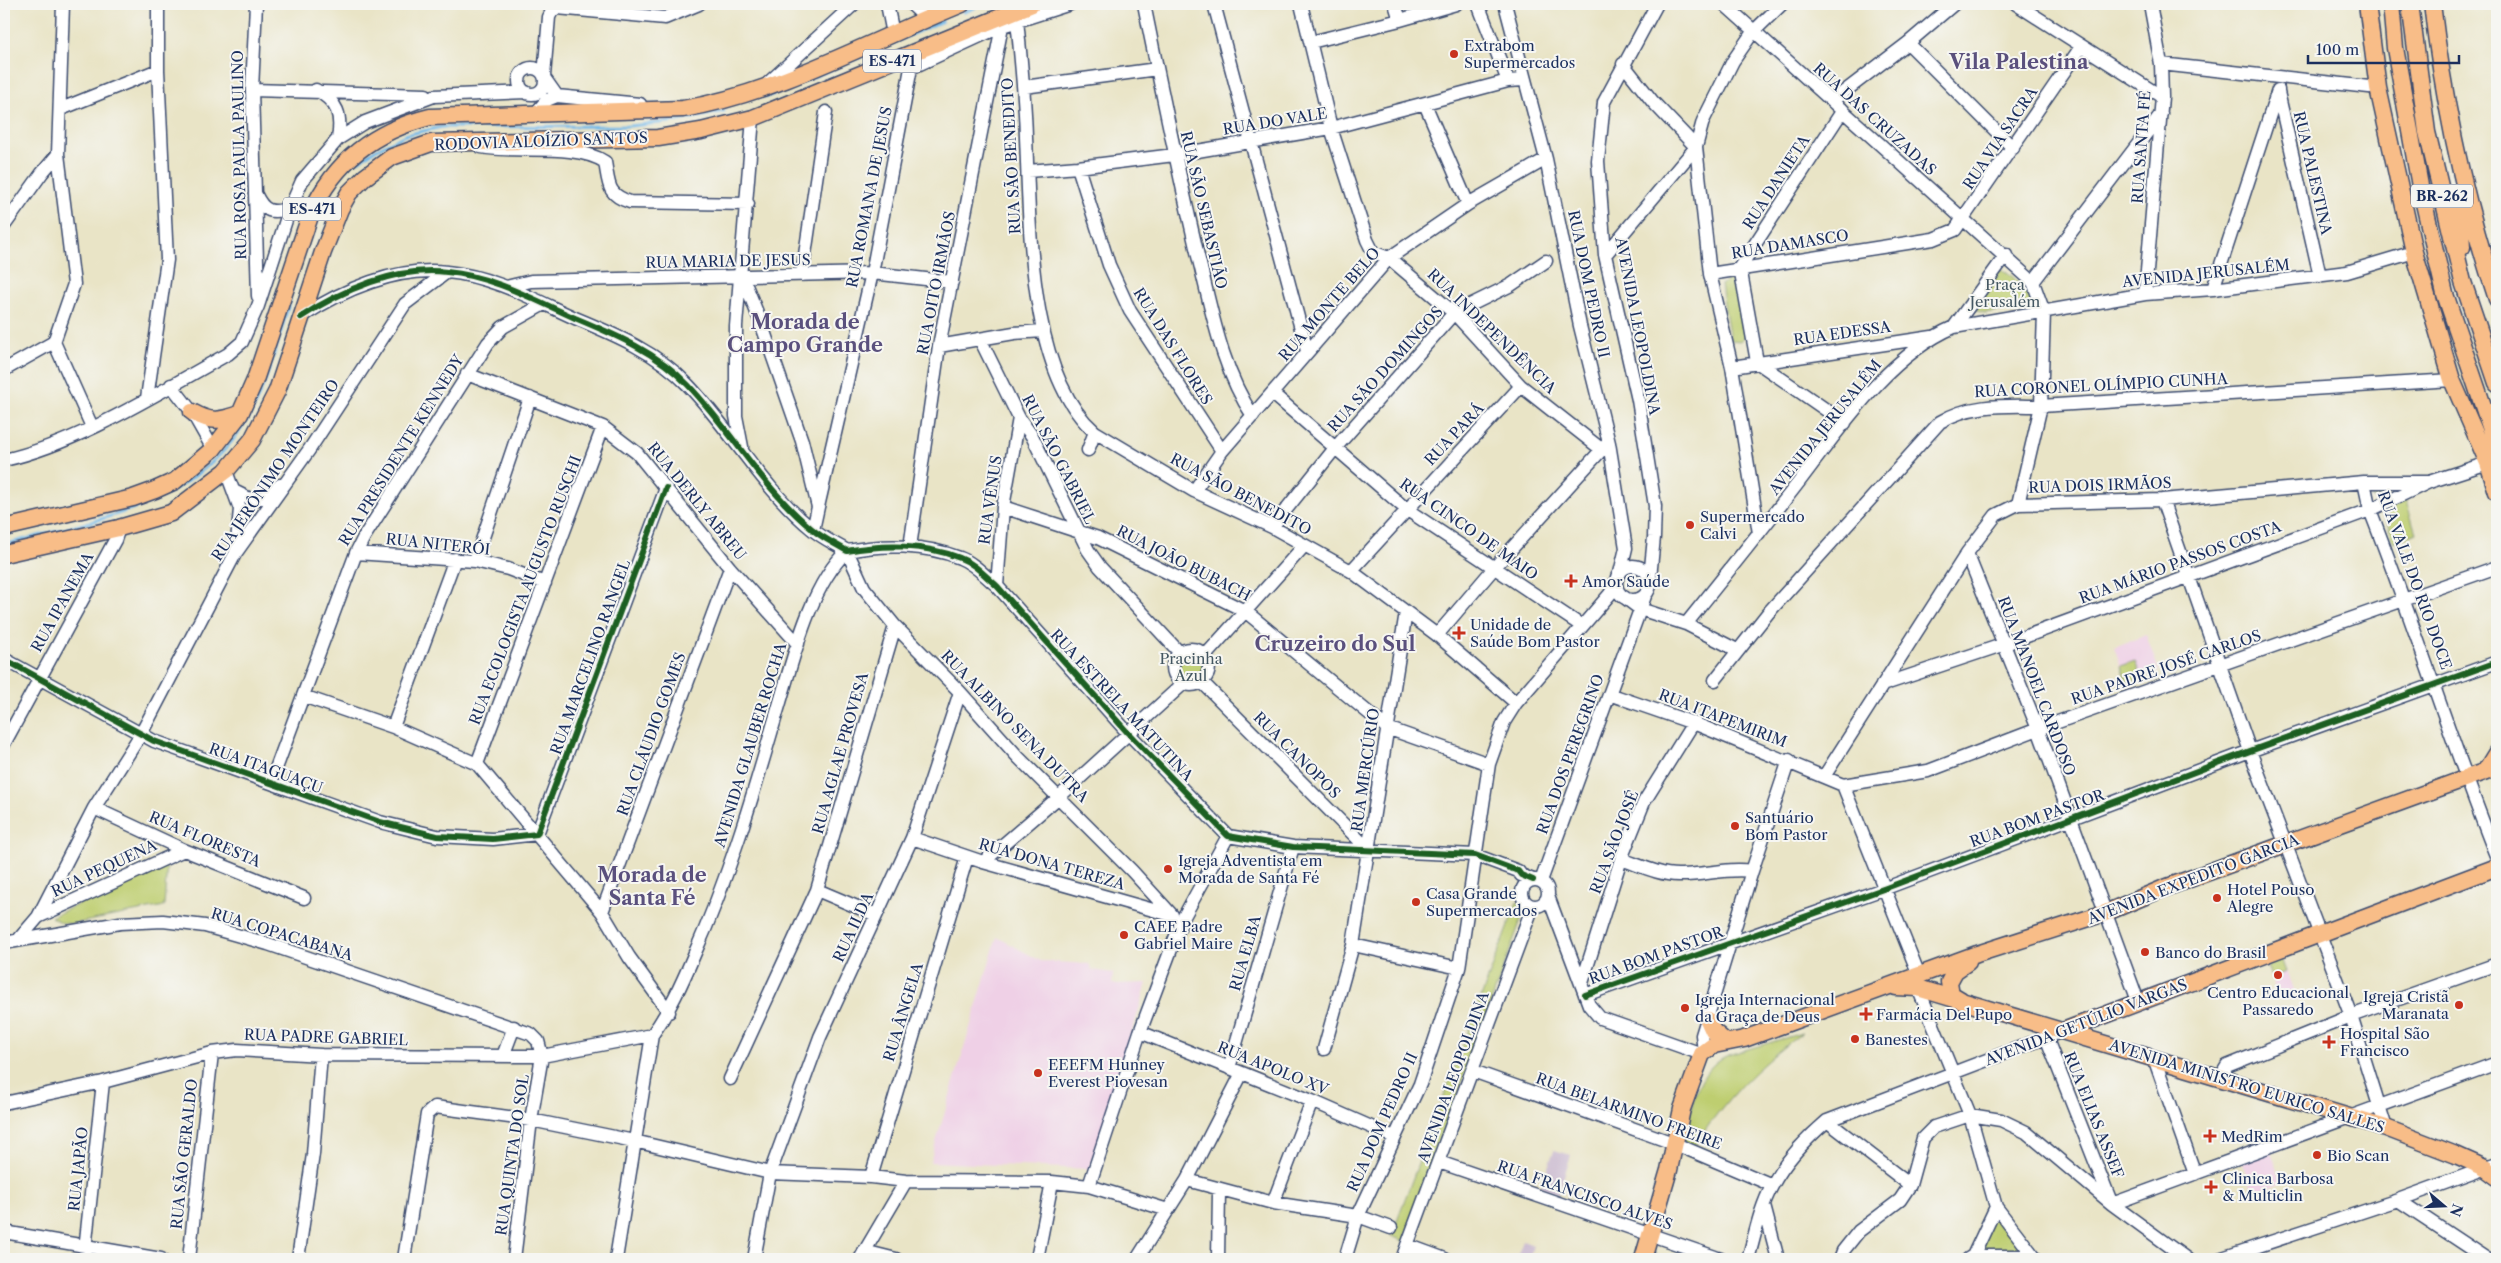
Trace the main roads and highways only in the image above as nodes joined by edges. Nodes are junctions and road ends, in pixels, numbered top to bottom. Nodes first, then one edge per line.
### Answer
1 (962, 4) edge
2 (1032, 4) edge
3 (2367, 4) edge
4 (2379, 4) edge
5 (2391, 4) edge
6 (2410, 4) edge
7 (2432, 4) edge
8 (2371, 34) junction
9 (764, 87) junction
10 (726, 99) junction
11 (753, 118) junction
12 (537, 127) junction
13 (2456, 143) junction
14 (2395, 168) junction
15 (2493, 272) edge
16 (2464, 282) junction
17 (2445, 294) junction
18 (2497, 299) edge
19 (2458, 331) junction
20 (2497, 384) edge
21 (2456, 387) junction
22 (192, 412) road end
23 (240, 414) junction
24 (2497, 446) edge
25 (220, 460) junction
26 (2497, 492) edge
27 (4, 528) edge
28 (4, 554) edge
29 (2497, 752) edge
30 (2492, 769) edge
31 (2497, 867) edge
32 (1977, 954) junction
33 (1919, 982) junction
34 (1963, 1002) junction
35 (1708, 1020) road end
36 (2062, 1031) junction
37 (1726, 1042) junction
38 (2493, 1169) edge
39 (1643, 1259) edge

1 - 9 main road, RODOVIA ALOÍZIO SANTOS / ES-471
2 - 11 main road, RODOVIA ALOÍZIO SANTOS / ES-471
3 - 8 main road, BR-262
4 - 8 main road
5 - 17 main road, BR-262
6 - 16 main road, BR-262
7 - 13 main road, BR-262
8 - 14 main road, BR-262
9 - 10 main road, RODOVIA ALOÍZIO SANTOS / ES-471
9 - 11 main road
10 - 11 main road
10 - 12 main road, RODOVIA ALOÍZIO SANTOS / ES-471
11 - 12 main road, RODOVIA ALOÍZIO SANTOS / ES-471
12 - 23 main road, RODOVIA ALOÍZIO SANTOS / ES-471
12 - 25 main road, RODOVIA ALOÍZIO SANTOS / ES-471
13 - 15 main road, BR-262
13 - 16 main road
14 - 17 main road
14 - 21 main road, BR-262
15 - 18 main road, BR-262
16 - 20 main road, BR-262
17 - 19 main road, BR-262
19 - 21 main road
19 - 24 main road, BR-262
21 - 26 main road, BR-262
22 - 23 main road
23 - 25 main road, RODOVIA ALOÍZIO SANTOS / ES-471
25 - 27 main road, RODOVIA ALOÍZIO SANTOS / ES-471
25 - 28 main road, RODOVIA ALOÍZIO SANTOS / ES-471
29 - 30 main road
30 - 32 main road, AVENIDA EXPEDITO GARCIA
31 - 36 main road, AVENIDA GETÚLIO VARGAS
32 - 33 main road, AVENIDA EXPEDITO GARCIA
32 - 34 main road
33 - 34 main road
33 - 37 main road, AVENIDA EXPEDITO GARCIA
34 - 36 main road, AVENIDA MINISTRO EURICO SALLES
35 - 37 main road
36 - 38 main road, AVENIDA MINISTRO EURICO SALLES
37 - 39 main road, AVENIDA EXPEDITO GARCIA

